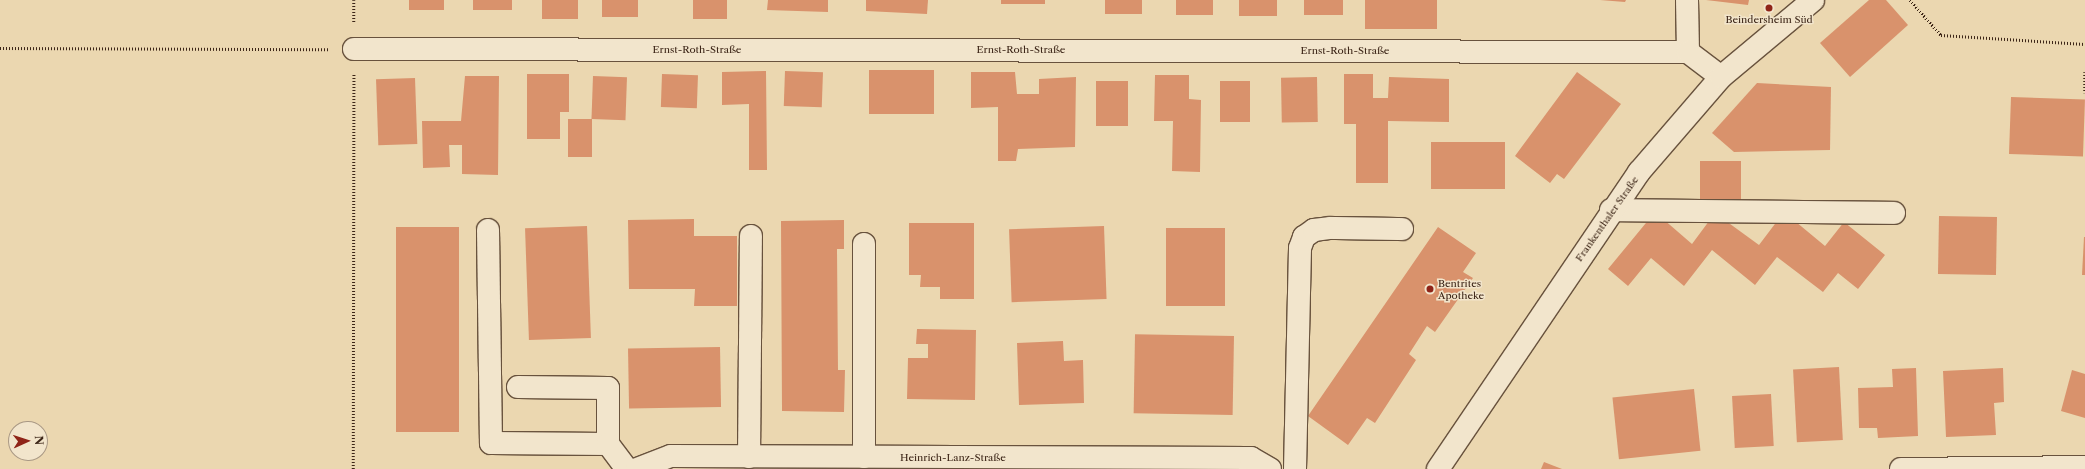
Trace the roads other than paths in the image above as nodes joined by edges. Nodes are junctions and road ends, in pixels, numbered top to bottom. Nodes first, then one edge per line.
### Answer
1 (1687, 0) edge
2 (1813, 0) edge
3 (354, 49) road end
4 (1688, 52) junction
5 (1720, 77) junction
6 (1611, 210) junction
7 (1894, 213) dead end
8 (1402, 229) dead end
9 (488, 230) dead end
10 (751, 236) dead end
11 (864, 244) dead end
12 (518, 387) dead end
13 (608, 444) junction
14 (749, 457) junction
15 (864, 457) junction
16 (1033, 463) edge
17 (2085, 467) edge
18 (627, 469) edge
19 (637, 469) edge
20 (1270, 469) edge
21 (1295, 469) edge
22 (1438, 469) edge
23 (1901, 469) edge

1 - 4 street
2 - 5 street, Frankenthaler Straße
3 - 4 street, Ernst-Roth-Straße
4 - 5 street
5 - 6 street, Frankenthaler Straße
6 - 7 street
6 - 22 street, Frankenthaler Straße
8 - 21 street
9 - 13 street
10 - 14 street
11 - 15 street
12 - 13 street
13 - 18 street
14 - 15 street, Heinrich-Lanz-Straße
14 - 19 street, Heinrich-Lanz-Straße
15 - 16 street, Heinrich-Lanz-Straße
16 - 20 street, Heinrich-Lanz-Straße
17 - 23 street

